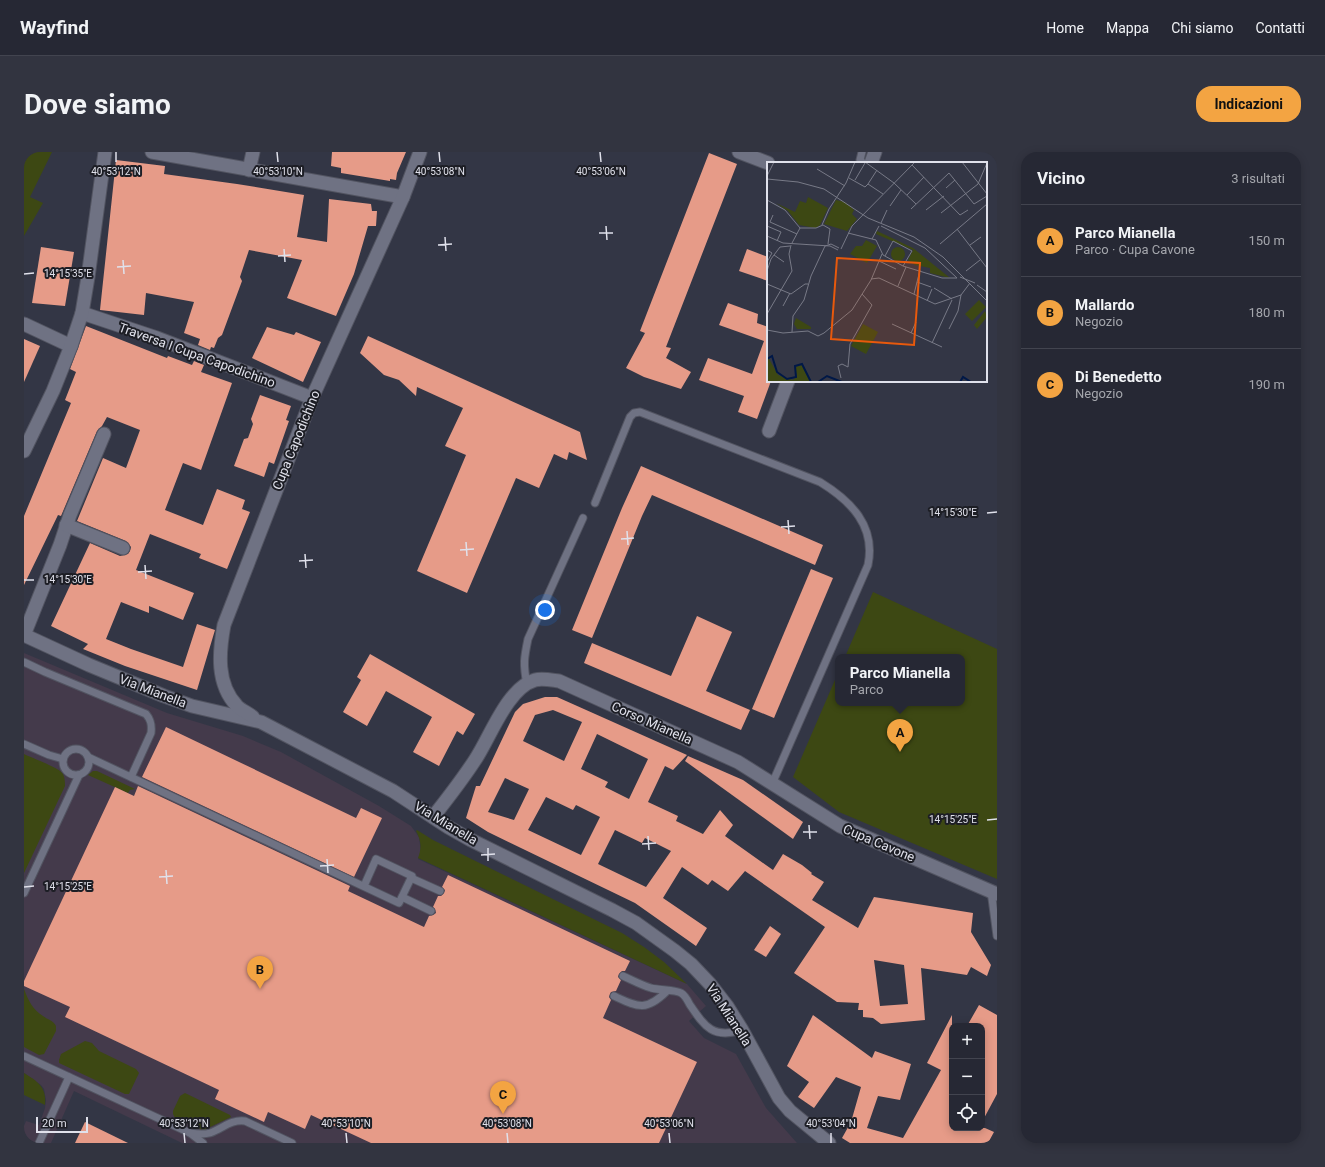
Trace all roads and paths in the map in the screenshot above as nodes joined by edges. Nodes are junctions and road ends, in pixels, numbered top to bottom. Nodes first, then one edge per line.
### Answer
1 (105, 152) edge
2 (152, 152) edge
3 (253, 152) edge
4 (420, 152) edge
5 (739, 152) edge
6 (862, 152) edge
7 (875, 152) edge
8 (862, 162) edge
9 (871, 162) edge
10 (767, 163) edge
11 (249, 170) junction
12 (403, 197) junction
13 (82, 313) junction
14 (24, 324) edge
15 (71, 346) junction
16 (788, 382) edge
17 (312, 398) junction
18 (769, 431) dead end
19 (104, 434) dead end
20 (24, 451) edge
21 (595, 502) dead end
22 (583, 518) dead end
23 (66, 525) junction
24 (124, 548) dead end
25 (24, 635) edge
26 (24, 662) edge
27 (527, 685) junction
28 (261, 722) junction
29 (24, 744) edge
30 (88, 757) junction
31 (63, 759) junction
32 (78, 775) junction
33 (131, 777) junction
34 (772, 784) junction
35 (433, 817) junction
36 (411, 878) junction
37 (364, 886) junction
38 (440, 891) dead end
39 (24, 893) edge
40 (994, 893) edge
41 (402, 898) junction
42 (431, 911) dead end
43 (997, 936) edge
44 (623, 976) dead end
45 (667, 991) junction
46 (614, 996) dead end
47 (742, 1030) junction
48 (24, 1056) edge
49 (69, 1077) junction
50 (190, 1133) junction
51 (39, 1143) edge
52 (203, 1143) edge
53 (292, 1143) edge
54 (829, 1143) edge

1 - 13 street
2 - 11 street
3 - 11 street
4 - 12 street, Cupa Capodichino
5 - 10 street
6 - 8 lane
7 - 9 street
11 - 12 street
12 - 17 street, Cupa Capodichino
13 - 15 street
13 - 17 street, Traversa I Cupa Capodichino
14 - 15 street
15 - 20 street
16 - 18 street
17 - 28 street, Cupa Capodichino
19 - 23 street
21 - 34 lane
22 - 27 lane
23 - 24 street
23 - 25 street
25 - 28 street, Via Mianella
26 - 33 lane
27 - 34 street, Corso Mianella
27 - 35 street, Corso Mianella
28 - 35 street, Via Mianella
29 - 31 lane
30 - 31 lane
30 - 32 lane
30 - 33 lane
31 - 32 lane
32 - 39 lane
33 - 37 lane
34 - 40 street, Cupa Cavone
35 - 47 street, Via Mianella
36 - 37 lane
36 - 38 lane
36 - 41 lane
37 - 41 lane
40 - 43 lane, Cupa Cavone
41 - 42 lane
44 - 45 lane
45 - 46 lane
45 - 47 lane
47 - 54 street, Via Mianella
48 - 49 lane
49 - 50 lane
49 - 51 lane
50 - 52 lane
50 - 53 lane

